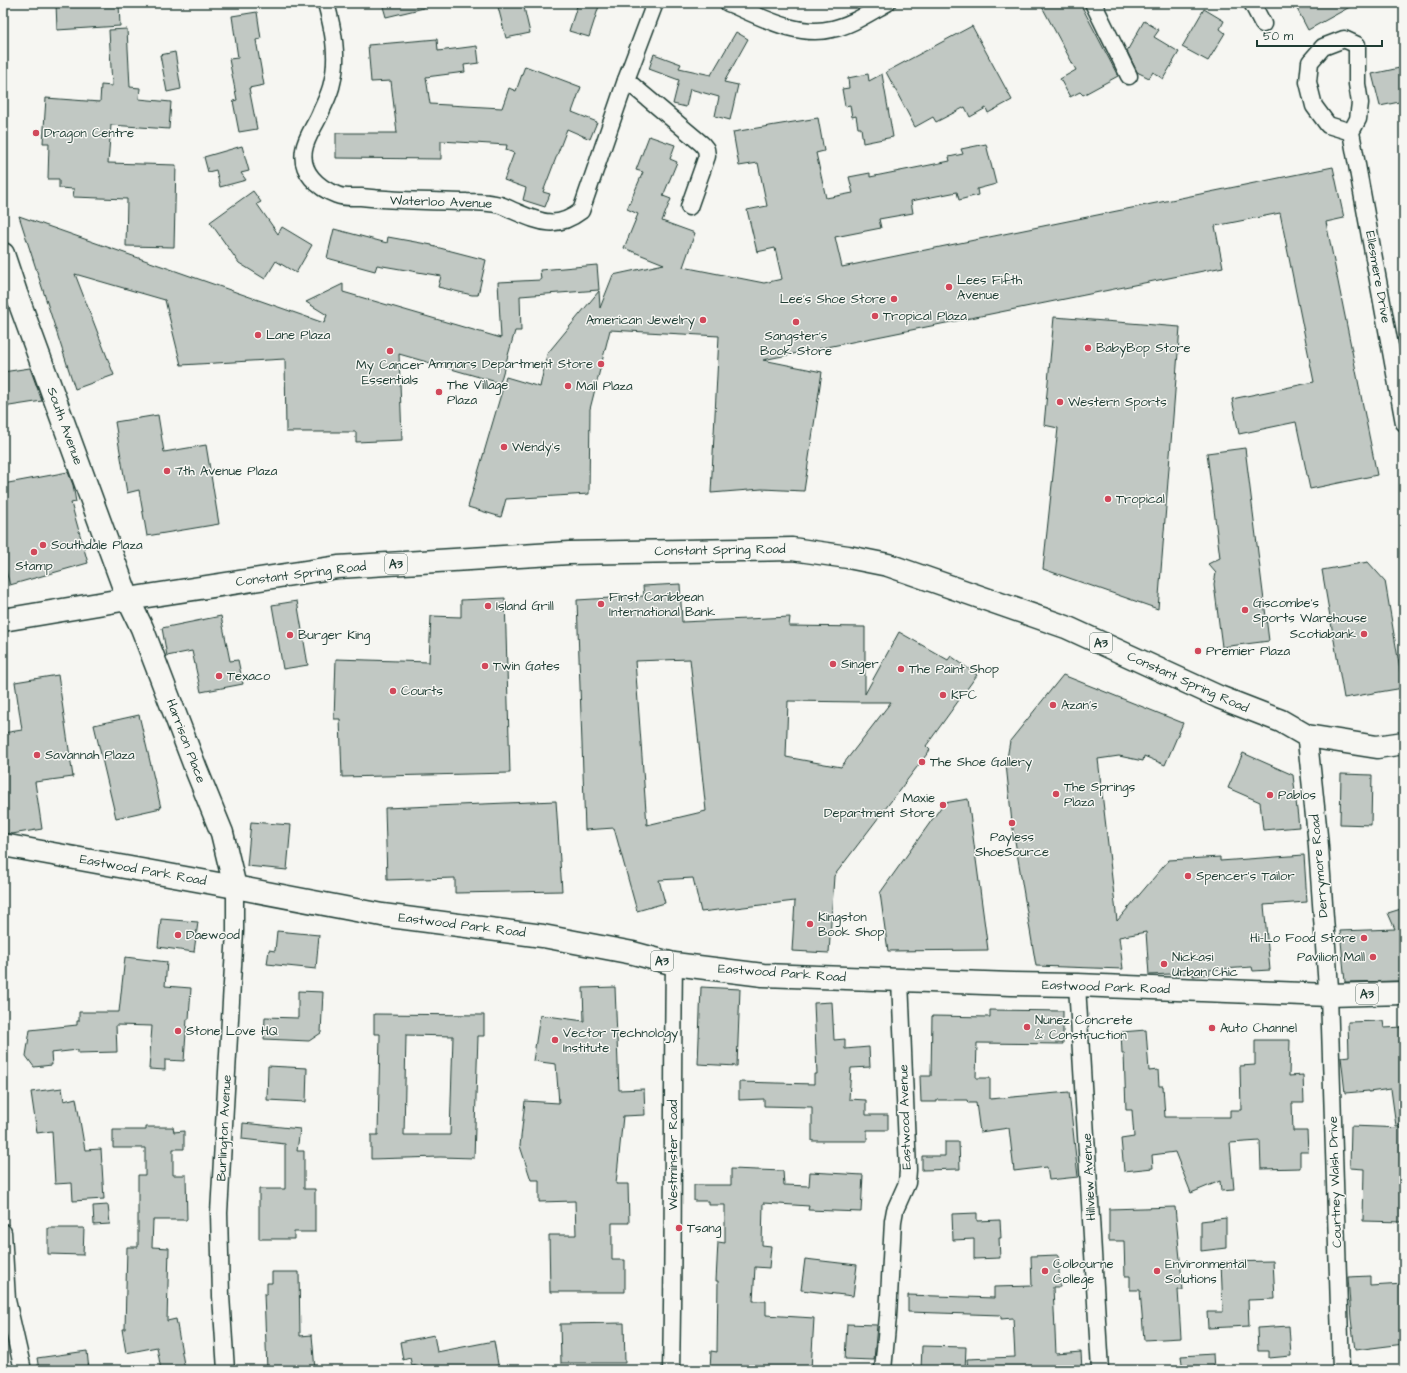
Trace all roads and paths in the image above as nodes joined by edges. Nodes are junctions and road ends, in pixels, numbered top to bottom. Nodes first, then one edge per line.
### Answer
1 (326, 3) edge
2 (655, 3) edge
3 (728, 3) edge
4 (887, 3) edge
5 (1093, 3) edge
6 (1252, 3) edge
7 (1263, 24) dead end
8 (1129, 76) dead end
9 (626, 80) junction
10 (1351, 132) junction
11 (689, 208) dead end
12 (3, 254) edge
13 (1404, 423) edge
14 (128, 599) junction
15 (3, 620) edge
16 (1307, 736) junction
17 (1404, 743) edge
18 (3, 845) edge
19 (235, 887) junction
20 (674, 964) junction
21 (900, 980) junction
22 (1078, 985) junction
23 (1404, 994) edge
24 (1329, 995) junction
25 (3, 1232) edge
26 (23, 1370) edge
27 (226, 1370) edge
28 (671, 1370) edge
29 (883, 1370) edge
30 (1100, 1370) edge
31 (1341, 1370) edge

1 - 9 street, Waterloo Avenue
2 - 9 street, Waterloo Avenue
3 - 4 street
5 - 8 street
6 - 7 street
9 - 11 street
10 - 10 street
10 - 13 street, Ellesmere Drive
12 - 14 main road, South Avenue
14 - 15 main road, Constant Spring Road / A3
14 - 16 main road, Constant Spring Road / A3
14 - 19 main road, Harrison Place
16 - 17 main road, Constant Spring Road / A3
16 - 24 street, Derrymore Road
18 - 19 main road, Eastwood Park Road / A3
19 - 20 main road, Eastwood Park Road / A3
19 - 27 street, Burlington Avenue
20 - 21 main road, Eastwood Park Road / A3
20 - 28 street, Westminster Road
21 - 22 main road, Eastwood Park Road / A3
21 - 29 street, Eastwood Avenue
22 - 24 main road, Eastwood Park Road / A3
22 - 30 street, Hillview Avenue
23 - 24 main road, Eastwood Park Road / A3
24 - 31 street, Courtney Walsh Drive
25 - 26 street

